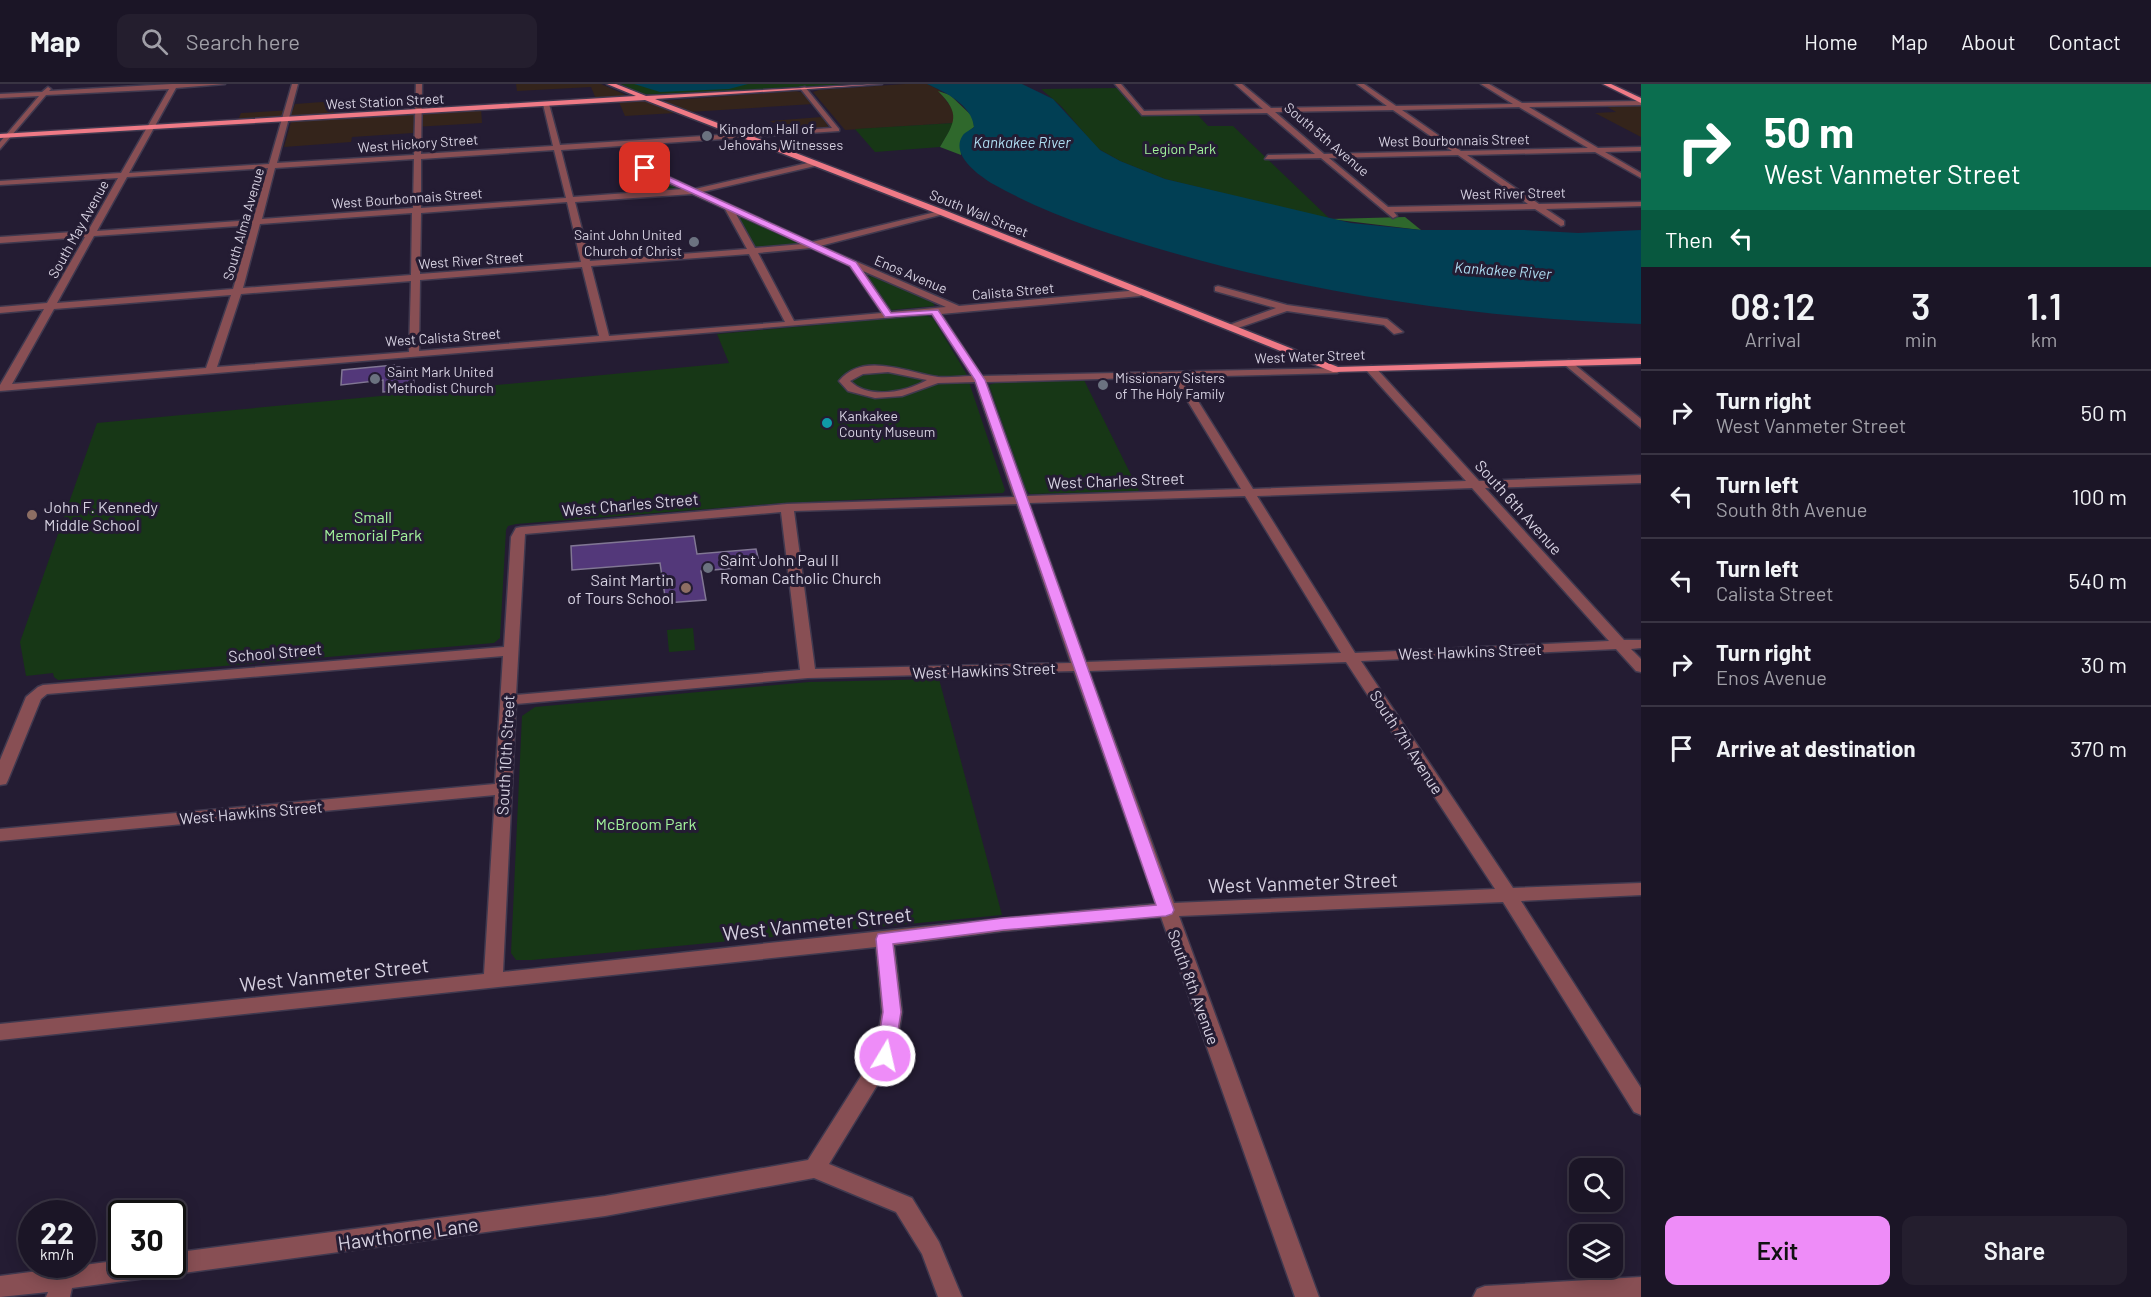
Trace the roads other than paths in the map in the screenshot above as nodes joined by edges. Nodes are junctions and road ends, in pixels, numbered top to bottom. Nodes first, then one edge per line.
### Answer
1 (52, 84) edge
2 (222, 84) edge
3 (296, 84) edge
4 (419, 84) edge
5 (610, 84) edge
6 (879, 84) edge
7 (1118, 84) edge
8 (1238, 84) edge
9 (1360, 84) edge
10 (1484, 84) edge
11 (1606, 84) edge
12 (174, 85) edge
13 (803, 88) junction
14 (44, 93) junction
15 (0, 96) edge
16 (644, 99) junction
17 (1641, 102) edge
18 (546, 104) junction
19 (1521, 105) junction
20 (1394, 107) junction
21 (1269, 110) junction
22 (419, 111) junction
23 (287, 119) junction
24 (151, 127) junction
25 (10, 135) junction
26 (0, 136) edge
27 (742, 136) junction
28 (0, 147) edge
29 (557, 148) junction
30 (1641, 149) edge
31 (1598, 150) junction
32 (1460, 153) junction
33 (418, 156) junction
34 (1325, 156) junction
35 (1268, 157) dead end
36 (812, 164) junction
37 (273, 166) junction
38 (633, 166) dead end
39 (124, 175) junction
40 (1641, 176) edge
41 (0, 183) edge
42 (696, 191) junction
43 (570, 200) junction
44 (1641, 204) edge
45 (728, 206) junction
46 (1537, 206) junction
47 (1386, 210) junction
48 (417, 211) junction
49 (941, 212) junction
50 (1395, 218) dead end
51 (257, 222) junction
52 (1561, 224) dead end
53 (91, 234) junction
54 (0, 240) edge
55 (814, 245) junction
56 (752, 252) junction
57 (853, 264) junction
58 (587, 265) junction
59 (416, 278) junction
60 (1218, 289) dead end
61 (237, 292) junction
62 (1140, 293) junction
63 (50, 307) junction
64 (1286, 308) junction
65 (958, 309) junction
66 (0, 310) edge
67 (935, 312) junction
68 (889, 316) junction
69 (791, 324) junction
70 (1232, 327) junction
71 (1398, 332) dead end
72 (605, 339) junction
73 (414, 353) junction
74 (1641, 361) edge
75 (1569, 363) junction
76 (1371, 369) junction
77 (212, 370) junction
78 (1337, 370) junction
79 (1177, 375) junction
80 (936, 380) junction
81 (980, 380) junction
82 (2, 387) edge
83 (1641, 425) edge
84 (1641, 479) edge
85 (1477, 484) junction
86 (1249, 492) junction
87 (1022, 499) junction
88 (787, 508) junction
89 (521, 531) joint
90 (1641, 644) edge
91 (1620, 645) junction
92 (510, 651) junction
93 (1350, 656) junction
94 (1080, 667) junction
95 (1641, 668) edge
96 (808, 674) junction
97 (508, 700) junction
98 (0, 780) edge
99 (502, 789) junction
100 (0, 836) edge
101 (1641, 889) edge
102 (1509, 896) junction
103 (1166, 910) junction
104 (884, 939) junction
105 (493, 980) junction
106 (0, 1032) edge
107 (1641, 1106) edge
108 (815, 1168) junction
109 (0, 1287) edge
110 (1641, 1288) edge
111 (60, 1289) edge
112 (950, 1297) edge
113 (1307, 1297) edge
114 (1485, 1297) edge

1 - 14 street
2 - 12 street
3 - 23 street, South Alma Avenue
4 - 22 street
5 - 16 main road, South Wall Street
6 - 13 main road, West Station Street
7 - 21 street
8 - 21 street, South 5th Avenue
9 - 20 street
10 - 19 street
11 - 17 main road
12 - 14 street
12 - 24 street, South May Avenue
13 - 16 main road, West Station Street
13 - 27 street, West Hickory Street
14 - 15 street
14 - 25 street
16 - 18 main road, West Station Street
16 - 27 main road, South Wall Street
17 - 19 street
18 - 22 main road, West Station Street
18 - 29 street
19 - 20 street
19 - 31 street
20 - 21 street
20 - 32 street
21 - 34 street, South 5th Avenue
22 - 23 main road, West Station Street
22 - 33 street
23 - 24 main road, West Station Street
23 - 37 street, South Alma Avenue
24 - 25 main road, West Station Street
24 - 39 street, South May Avenue
25 - 26 main road, West Station Street
25 - 28 street
27 - 29 street, West Hickory Street
27 - 36 main road, South Wall Street
29 - 33 street, West Hickory Street
29 - 43 street
30 - 31 street, West Bourbonnais Street
31 - 32 street, West Bourbonnais Street
31 - 40 street
32 - 34 street, West Bourbonnais Street
32 - 46 street
33 - 37 street, West Hickory Street
33 - 48 street
34 - 35 street, West Bourbonnais Street
34 - 47 street, South 5th Avenue
36 - 42 street, West Bourbonnais Street
36 - 49 main road, South Wall Street
37 - 39 street, West Hickory Street
37 - 51 street, South Alma Avenue
38 - 42 street, Enos Avenue
39 - 41 street, West Hickory Street
39 - 53 street, South May Avenue
42 - 43 street, West Bourbonnais Street
42 - 45 street, Enos Avenue
43 - 48 street, West Bourbonnais Street
43 - 58 street
44 - 46 street, West River Street
45 - 55 street, Enos Avenue
45 - 56 street
46 - 47 street, West River Street
46 - 52 street
47 - 50 street, South 5th Avenue
48 - 51 street, West Bourbonnais Street
48 - 59 street
49 - 55 street, West River Street
49 - 62 main road, South Wall Street
51 - 53 street, West Bourbonnais Street
51 - 61 street, South Alma Avenue
53 - 54 street, West Bourbonnais Street
53 - 63 street, South May Avenue
55 - 56 street, West River Street
55 - 57 street, Enos Avenue
56 - 58 street, West River Street
56 - 69 street
57 - 65 street, Enos Avenue
57 - 68 street, Enos Avenue
58 - 59 street, West River Street
58 - 72 street
59 - 61 street, West River Street
59 - 73 street
60 - 64 street
61 - 63 street, West River Street
61 - 77 street, South Alma Avenue
62 - 65 street, Calista Street
62 - 70 main road, South Wall Street
63 - 66 street, West River Street
63 - 82 street, South May Avenue
64 - 70 street
64 - 71 street
65 - 67 street, Calista Street
67 - 68 street, Calista Street
67 - 81 street, South 8th Avenue
68 - 69 street, West Calista Street
69 - 72 street, West Calista Street
70 - 78 main road, South Wall Street
72 - 73 street, West Calista Street
73 - 77 street, West Calista Street
74 - 75 main road, West Water Street
75 - 76 main road, West Water Street
75 - 83 street
76 - 78 main road, West Water Street
76 - 85 street, South 6th Avenue
77 - 82 street, West Calista Street
78 - 79 street, West Water Street
79 - 81 street, West Water Street
79 - 86 street, South 7th Avenue
80 - 80 street
80 - 81 street, West Water Street
81 - 87 street, South 8th Avenue
84 - 85 street, West Charles Street
85 - 86 street, West Charles Street
85 - 91 street, South 6th Avenue
86 - 87 street, West Charles Street
86 - 93 street, South 7th Avenue
87 - 88 street, West Charles Street
87 - 94 street, South 8th Avenue
88 - 89 street, West Charles Street
88 - 96 street
89 - 92 street, South 10th Street
90 - 91 street, West Hawkins Street
91 - 93 street, West Hawkins Street
91 - 95 street, South 6th Avenue
92 - 97 street, South 10th Street
92 - 98 street, School Street
93 - 94 street, West Hawkins Street
93 - 102 street, South 7th Avenue
94 - 96 street, West Hawkins Street
94 - 103 street, South 8th Avenue
96 - 97 street, West Hawkins Street
97 - 99 street, South 10th Street
99 - 100 street, West Hawkins Street
99 - 105 street, South 10th Street
101 - 102 street, West Vanmeter Street
102 - 103 street, West Vanmeter Street
102 - 107 street, South 7th Avenue
103 - 104 street, West Vanmeter Street
103 - 113 street, South 8th Avenue
104 - 105 street, West Vanmeter Street
104 - 108 street
105 - 106 street, West Vanmeter Street
108 - 111 street, Hawthorne Lane
108 - 112 street
109 - 111 street, Hawthorne Lane
110 - 114 street

